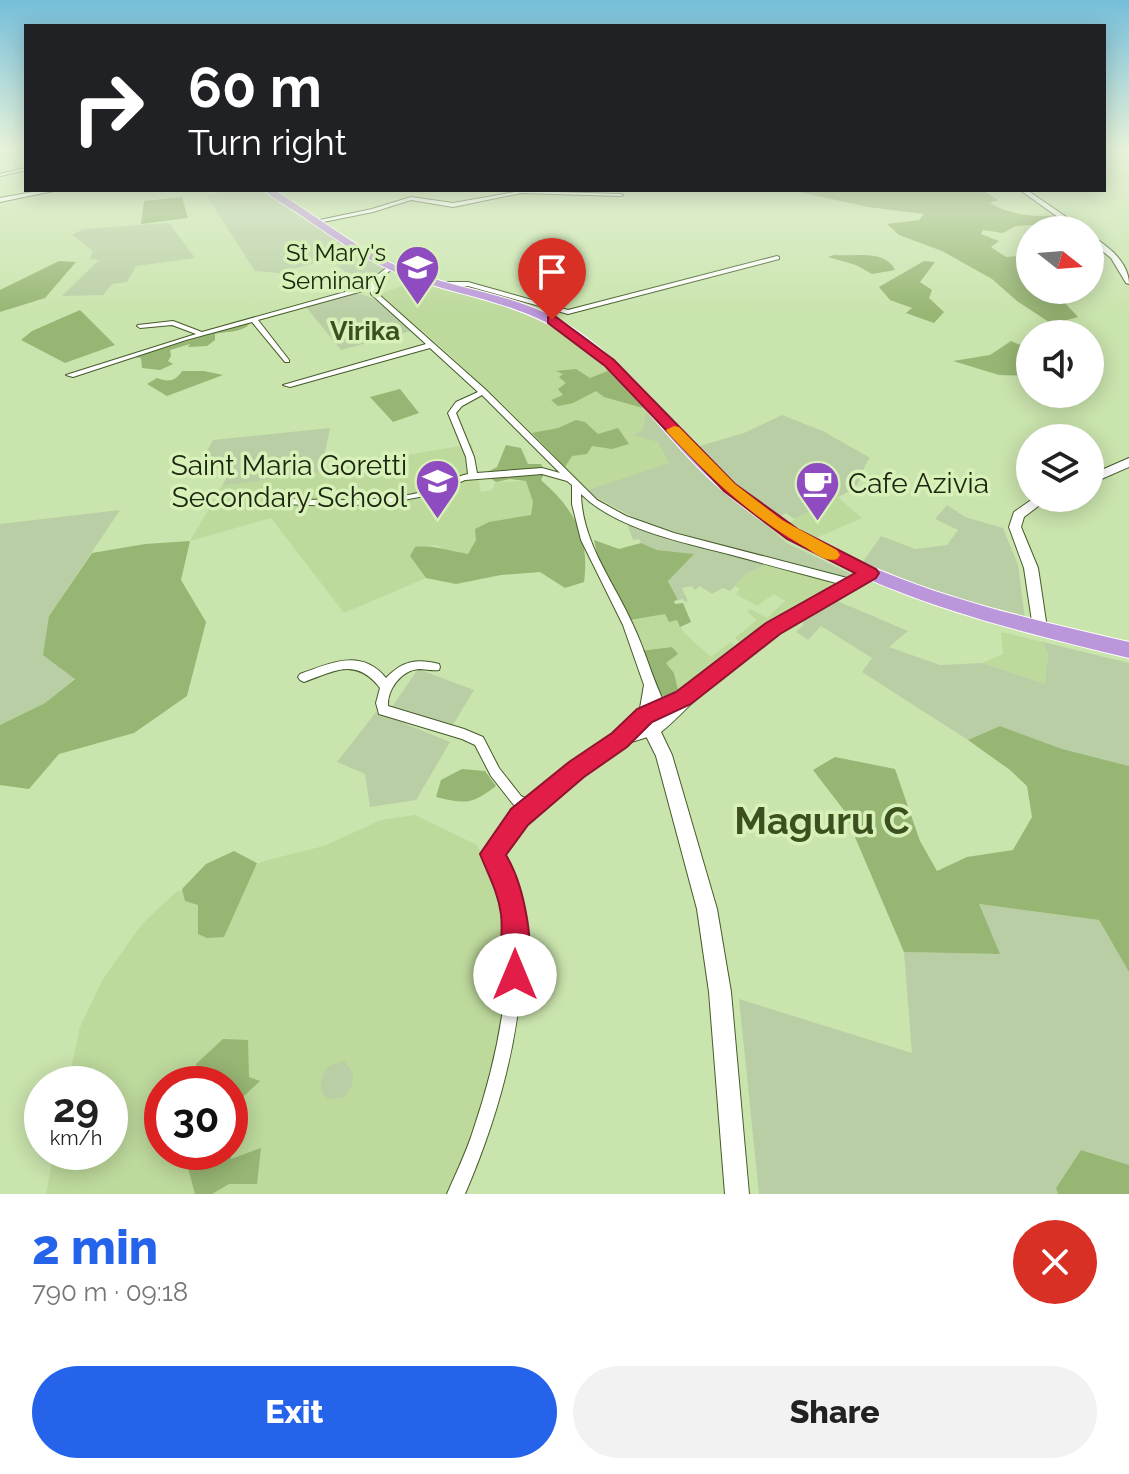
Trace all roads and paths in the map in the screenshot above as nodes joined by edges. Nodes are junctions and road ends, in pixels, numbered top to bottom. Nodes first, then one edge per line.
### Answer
1 (290, 204) edge
2 (393, 204) edge
3 (1043, 204) edge
4 (1061, 216) edge
5 (318, 221) junction
6 (1104, 249) edge
7 (777, 258) dead end
8 (391, 267) junction
9 (1129, 281) edge
10 (443, 284) junction
11 (316, 285) dead end
12 (371, 285) junction
13 (254, 320) junction
14 (140, 326) dead end
15 (202, 334) junction
16 (432, 345) junction
17 (287, 361) dead end
18 (70, 375) dead end
19 (287, 385) dead end
20 (483, 392) junction
21 (551, 462) junction
22 (1129, 462) edge
23 (542, 471) junction
24 (1104, 474) edge
25 (473, 476) junction
26 (573, 482) junction
27 (286, 502) dead end
28 (1022, 512) edge
29 (870, 573) junction
30 (851, 583) junction
31 (1040, 628) junction
32 (1129, 650) edge
33 (435, 667) dead end
34 (304, 677) dead end
35 (386, 687) junction
36 (648, 687) junction
37 (663, 714) junction
38 (647, 723) junction
39 (664, 755) junction
40 (530, 808) junction
41 (456, 1194) edge
42 (737, 1194) edge

1 - 5 highway
2 - 5 street
3 - 4 street
5 - 8 highway
6 - 9 street
7 - 10 street
8 - 10 highway
8 - 12 street
10 - 29 highway
11 - 12 street
12 - 13 street
12 - 16 street
13 - 15 street
13 - 17 street
14 - 15 street
15 - 18 street
16 - 19 street
16 - 20 street
20 - 21 street
20 - 25 street
21 - 23 street
21 - 26 street
22 - 24 street
23 - 25 street
23 - 26 street
25 - 27 street
26 - 30 street
26 - 36 street
28 - 31 street
29 - 30 street
29 - 31 highway
30 - 37 street
31 - 32 highway
33 - 35 street
34 - 35 street
35 - 40 street
36 - 37 street
36 - 38 street
37 - 38 street
37 - 39 street
38 - 39 street
38 - 40 street
39 - 42 street
40 - 41 street

